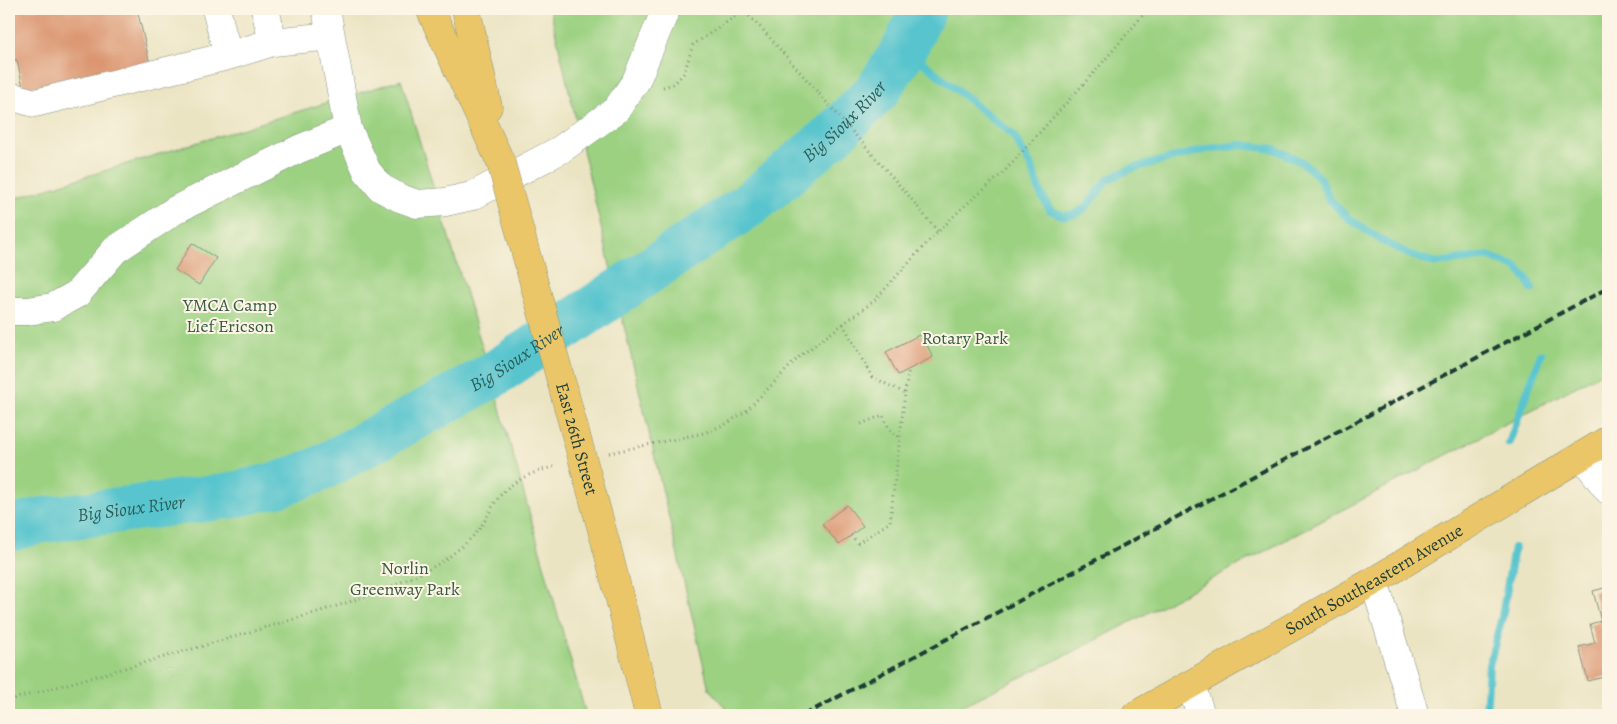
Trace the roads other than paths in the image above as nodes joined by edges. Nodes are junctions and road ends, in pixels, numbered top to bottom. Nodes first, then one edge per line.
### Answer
1 (216, 9) edge
2 (264, 9) edge
3 (326, 9) edge
4 (430, 9) edge
5 (466, 9) edge
6 (656, 15) edge
7 (331, 36) junction
8 (273, 42) junction
9 (228, 56) junction
10 (9, 96) edge
11 (348, 129) junction
12 (501, 163) junction
13 (9, 311) edge
14 (1608, 440) edge
15 (1582, 456) junction
16 (1608, 490) edge
17 (607, 548) junction
18 (1374, 581) junction
19 (1191, 684) junction
20 (1414, 712) dead end
21 (635, 715) edge
22 (649, 715) edge
23 (1136, 715) edge
24 (1202, 715) edge

1 - 9 street
2 - 8 street
3 - 7 street
4 - 12 main road, East 26th Street
5 - 12 main road, East 26th Street
6 - 11 street
7 - 8 street
7 - 11 street
8 - 9 street
9 - 10 street
11 - 13 street
12 - 17 main road, East 26th Street, bridge
14 - 15 main road, South Southeastern Avenue
15 - 16 street
15 - 18 main road, South Southeastern Avenue
17 - 21 main road
17 - 22 main road, East 26th Street
18 - 19 main road, South Southeastern Avenue
18 - 20 street
19 - 23 main road, South Southeastern Avenue
19 - 24 street

